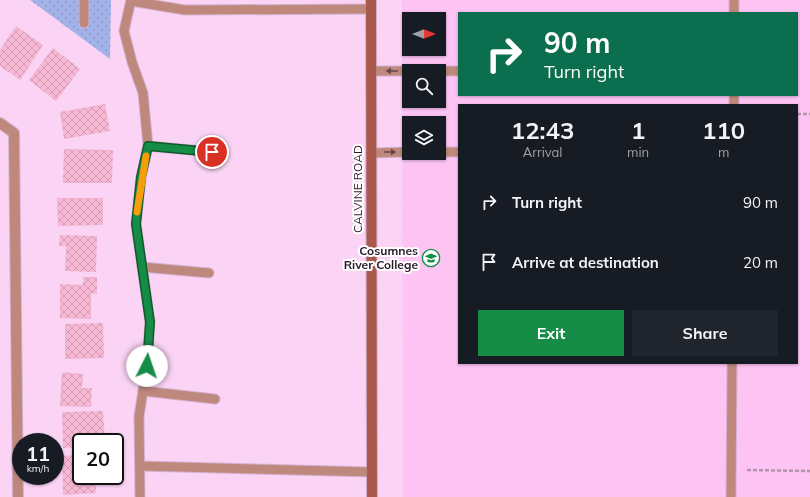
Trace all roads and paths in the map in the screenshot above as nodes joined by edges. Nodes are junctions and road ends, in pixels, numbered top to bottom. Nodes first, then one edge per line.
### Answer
1 (84, 0) edge
2 (131, 0) edge
3 (734, 0) edge
4 (371, 4) edge
5 (734, 12) edge
6 (84, 23) dead end
7 (371, 71) junction
8 (458, 71) edge
9 (798, 114) edge
10 (810, 114) edge
11 (0, 124) edge
12 (148, 146) junction
13 (212, 152) dead end
14 (402, 152) edge
15 (446, 152) edge
16 (458, 152) edge
17 (371, 153) junction
18 (142, 267) junction
19 (209, 273) dead end
20 (732, 364) edge
21 (143, 391) junction
22 (215, 399) dead end
23 (140, 466) junction
24 (747, 470) dead end
25 (810, 471) edge
26 (372, 472) junction
27 (18, 497) edge
28 (140, 497) edge
29 (372, 497) edge
30 (731, 497) edge

1 - 6 lane
2 - 4 lane
2 - 12 lane
3 - 5 lane
4 - 7 street, CALVINE ROAD
8 -> 7 lane
7 - 17 street, CALVINE ROAD
9 - 10 path
11 - 27 street
12 - 13 lane
12 - 18 lane
17 -> 14 lane
15 - 16 lane
17 - 26 street, CALVINE ROAD
18 - 19 lane
18 - 21 lane
20 - 30 lane
21 - 22 lane
21 - 23 lane
23 - 26 lane
23 - 28 lane
24 - 25 path
26 - 29 street, CALVINE ROAD

